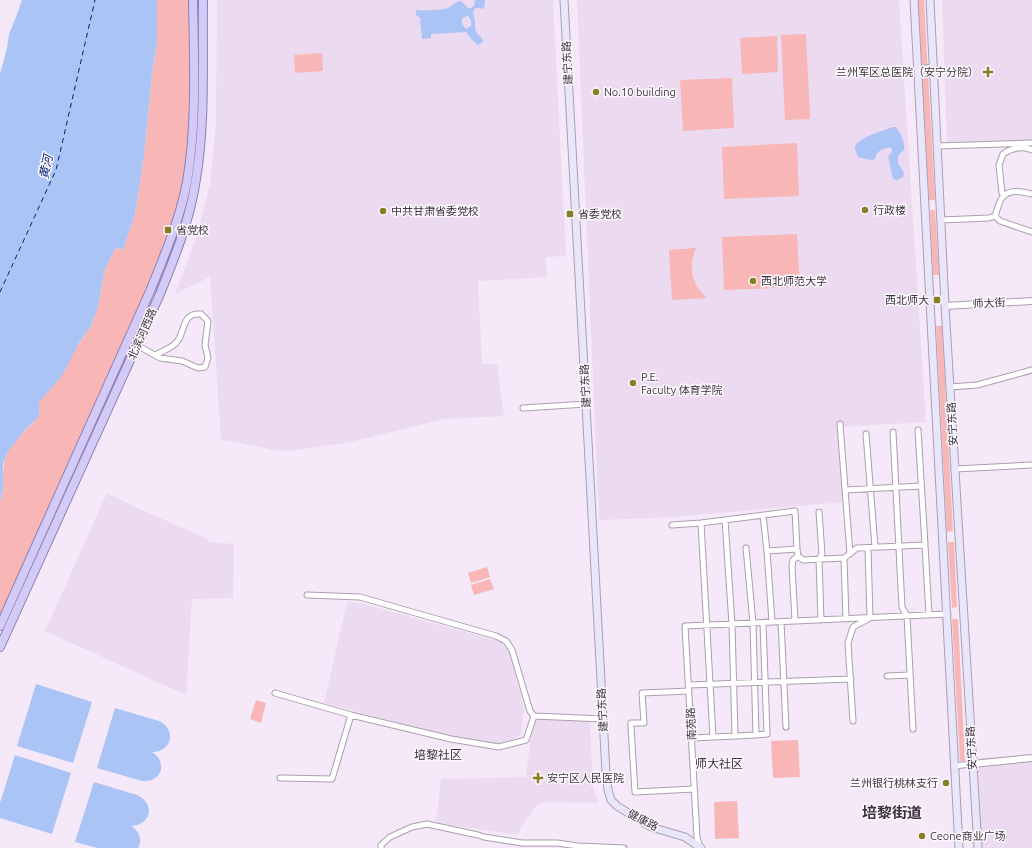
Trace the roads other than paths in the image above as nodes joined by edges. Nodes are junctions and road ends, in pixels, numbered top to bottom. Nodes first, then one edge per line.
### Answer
1 (193, 0) edge
2 (203, 0) edge
3 (564, 0) edge
4 (914, 0) edge
5 (930, 0) edge
6 (933, 68) junction
7 (918, 70) junction
8 (1032, 143) edge
9 (937, 146) junction
10 (1032, 150) edge
11 (1032, 194) edge
12 (1004, 195) junction
13 (995, 216) junction
14 (941, 220) junction
15 (1032, 232) edge
16 (1032, 301) edge
17 (946, 306) junction
18 (142, 348) dead end
19 (155, 355) junction
20 (1032, 370) edge
21 (950, 387) junction
22 (586, 404) junction
23 (523, 408) dead end
24 (840, 424) dead end
25 (918, 430) dead end
26 (893, 432) dead end
27 (866, 434) dead end
28 (1032, 465) edge
29 (955, 469) junction
30 (922, 486) junction
31 (896, 488) junction
32 (871, 489) junction
33 (845, 490) junction
34 (819, 512) dead end
35 (763, 515) junction
36 (725, 520) junction
37 (701, 523) junction
38 (672, 525) dead end
39 (925, 545) junction
40 (900, 546) junction
41 (875, 547) junction
42 (746, 548) dead end
43 (868, 548) junction
44 (797, 549) junction
45 (767, 552) junction
46 (850, 554) junction
47 (798, 556) junction
48 (844, 558) junction
49 (819, 559) junction
50 (307, 595) dead end
51 (930, 614) junction
52 (948, 614) junction
53 (907, 616) junction
54 (870, 618) junction
55 (846, 619) junction
56 (822, 620) junction
57 (772, 622) junction
58 (781, 622) junction
59 (795, 622) junction
60 (753, 623) junction
61 (763, 623) junction
62 (732, 624) junction
63 (708, 625) junction
64 (0, 626) edge
65 (0, 647) edge
66 (910, 674) junction
67 (887, 676) dead end
68 (851, 679) junction
69 (766, 682) junction
70 (784, 682) junction
71 (754, 683) junction
72 (710, 684) junction
73 (734, 684) junction
74 (689, 688) junction
75 (275, 693) dead end
76 (351, 715) junction
77 (534, 716) junction
78 (603, 719) junction
79 (853, 721) dead end
80 (786, 727) dead end
81 (913, 729) dead end
82 (756, 735) junction
83 (735, 736) junction
84 (713, 737) junction
85 (692, 738) junction
86 (1032, 758) edge
87 (972, 764) junction
88 (954, 766) junction
89 (606, 773) joint
90 (280, 778) dead end
91 (694, 789) junction
92 (700, 847) edge
93 (381, 848) edge
94 (624, 848) edge
95 (959, 848) edge
96 (978, 848) edge

1 - 64 main road, 北滨河西路
2 - 65 main road, 北滨河西路
3 - 22 main road, 建宁东路
4 - 7 main road, 安宁东路
5 - 6 main road, 安宁东路
6 - 7 main road
6 - 9 main road, 安宁东路
7 - 52 main road, 安宁东路
8 - 9 street
9 - 14 main road, 安宁东路
10 - 12 street
11 - 12 street
12 - 13 street
13 - 14 street
13 - 15 street
14 - 17 main road, 安宁东路
16 - 17 street, 师大街
17 - 21 main road, 安宁东路
18 - 19 street
19 - 19 street
20 - 21 street
21 - 29 main road, 安宁东路
22 - 23 street
22 - 78 main road, 建宁东路
24 - 33 street
25 - 30 street
26 - 31 street
27 - 32 street
28 - 29 street
29 - 87 main road, 安宁东路
30 - 31 street
30 - 39 street
31 - 32 street
31 - 40 street
32 - 33 street
32 - 41 street
33 - 46 street
34 - 49 street
35 - 36 street
35 - 44 street
35 - 45 street
36 - 37 street
36 - 62 street
37 - 38 street
37 - 63 street
39 - 40 street
39 - 51 street
40 - 41 street
40 - 53 street
41 - 43 street
42 - 60 street
43 - 46 street
43 - 54 street
44 - 45 street
44 - 47 street
45 - 57 street
46 - 48 street
47 - 49 street
47 - 59 street
48 - 49 street
48 - 55 street
49 - 56 street
50 - 77 street
51 - 52 street
51 - 53 street
52 - 88 main road, 安宁东路
53 - 54 street
53 - 66 street
54 - 55 street
54 - 68 street
55 - 56 street
56 - 59 street
57 - 58 street
57 - 61 street
58 - 59 street
58 - 70 street
60 - 61 street
60 - 62 street
60 - 71 street
61 - 69 street
62 - 63 street
62 - 73 street
63 - 72 street
63 - 74 street, 南苑路
66 - 67 street
66 - 81 street
68 - 70 street
68 - 79 street
69 - 70 street
69 - 71 street
69 - 82 street
70 - 80 street
71 - 73 street
71 - 82 street
72 - 73 street
72 - 74 street
72 - 84 street
73 - 83 street
74 - 85 street, 南苑路
74 - 91 street
75 - 76 street
76 - 77 street
76 - 90 street
77 - 78 street
78 - 89 main road, 建宁东路
82 - 83 street
83 - 84 street
84 - 85 street
85 - 91 street, 南苑路
86 - 87 street
87 - 88 street
87 - 96 main road, 安宁东路
88 - 95 main road, 安宁东路
89 - 92 main road, 健康路
91 - 92 street, 南苑路
93 - 94 street

